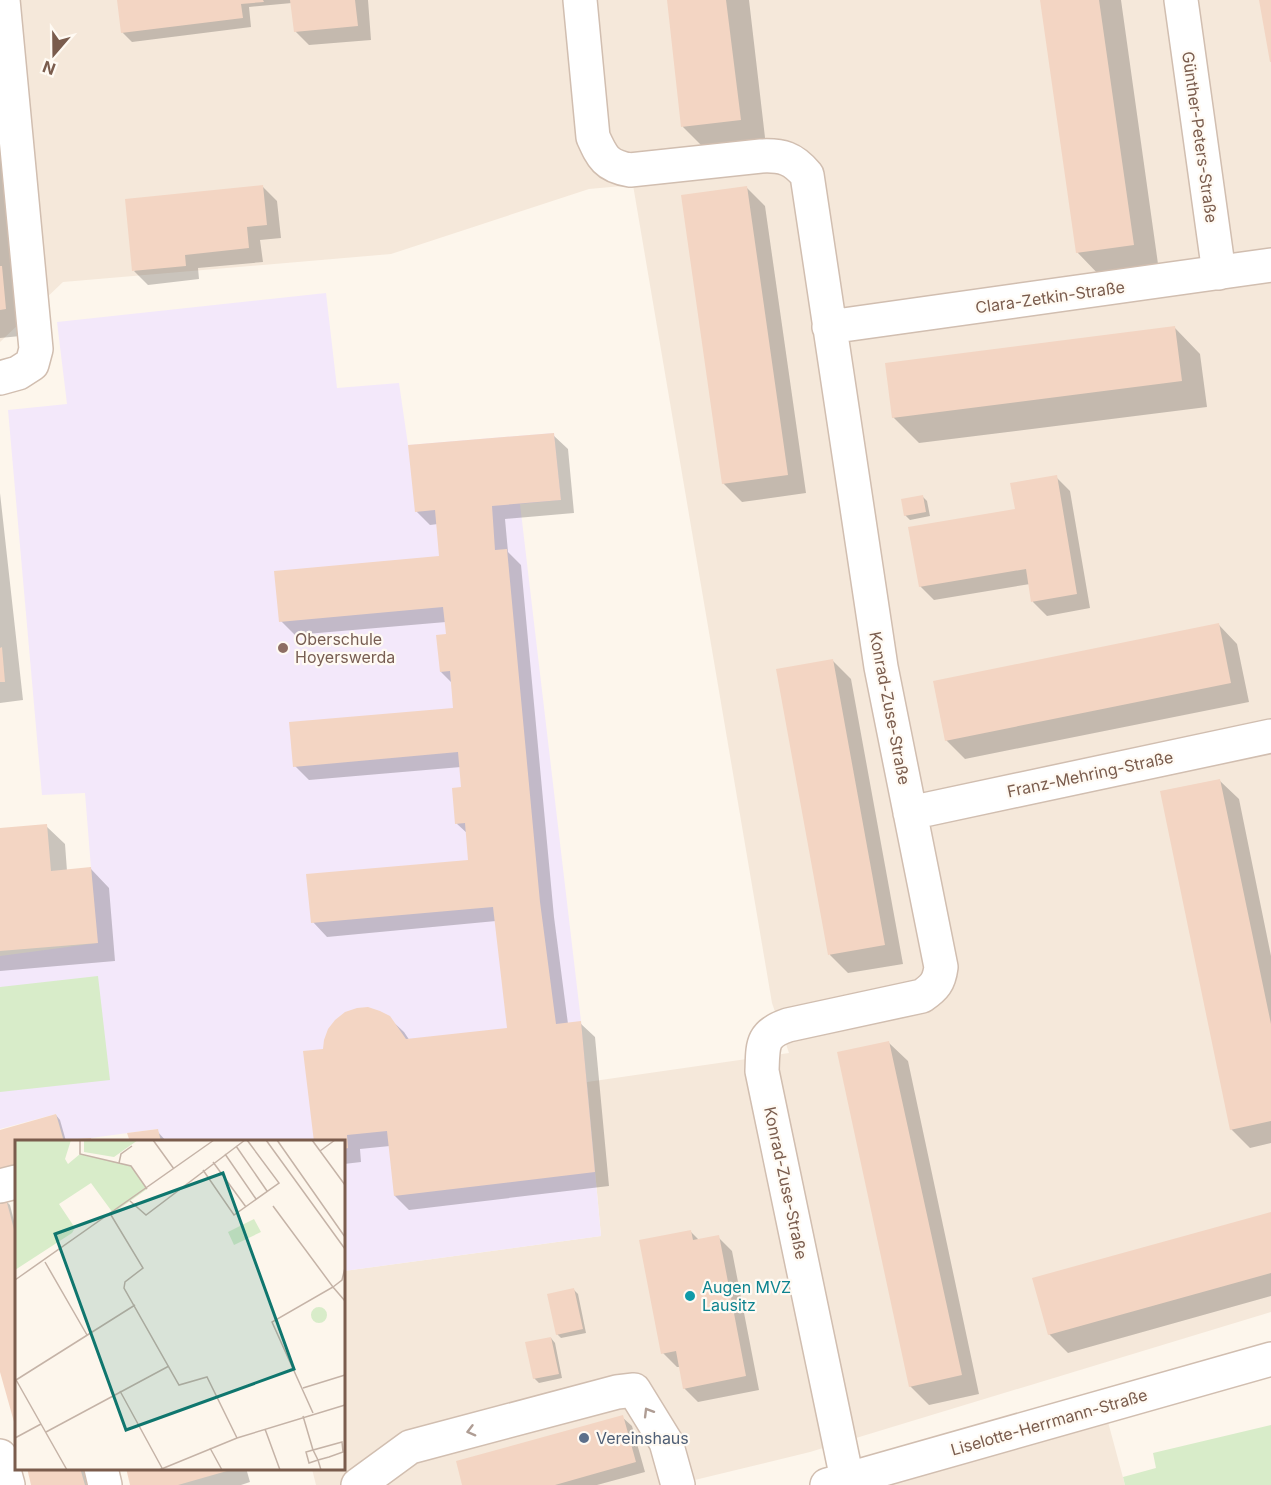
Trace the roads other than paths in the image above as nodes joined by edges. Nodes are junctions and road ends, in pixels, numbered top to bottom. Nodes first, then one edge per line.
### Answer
1 (3, 0) edge
2 (580, 0) edge
3 (1181, 0) edge
4 (1271, 266) edge
5 (1220, 273) junction
6 (829, 327) junction
7 (0, 378) edge
8 (1271, 736) edge
9 (910, 813) junction
10 (15, 1182) edge
11 (0, 1186) edge
12 (1271, 1359) edge
13 (0, 1456) edge
14 (101, 1470) edge
15 (837, 1482) edge
16 (8, 1485) edge
17 (105, 1485) edge
18 (358, 1485) edge
19 (678, 1485) edge

1 - 7 street
2 - 6 street, Konrad-Zuse-Straße
3 - 5 street, Günther-Peters-Straße
4 - 5 street, Clara-Zetkin-Straße
5 - 6 street, Clara-Zetkin-Straße
6 - 9 street, Konrad-Zuse-Straße
8 - 9 street, Franz-Mehring-Straße
9 - 15 street, Konrad-Zuse-Straße
10 - 11 street
12 - 15 street, Liselotte-Herrmann-Straße
13 - 16 street
14 - 17 street
19 -> 18 street

